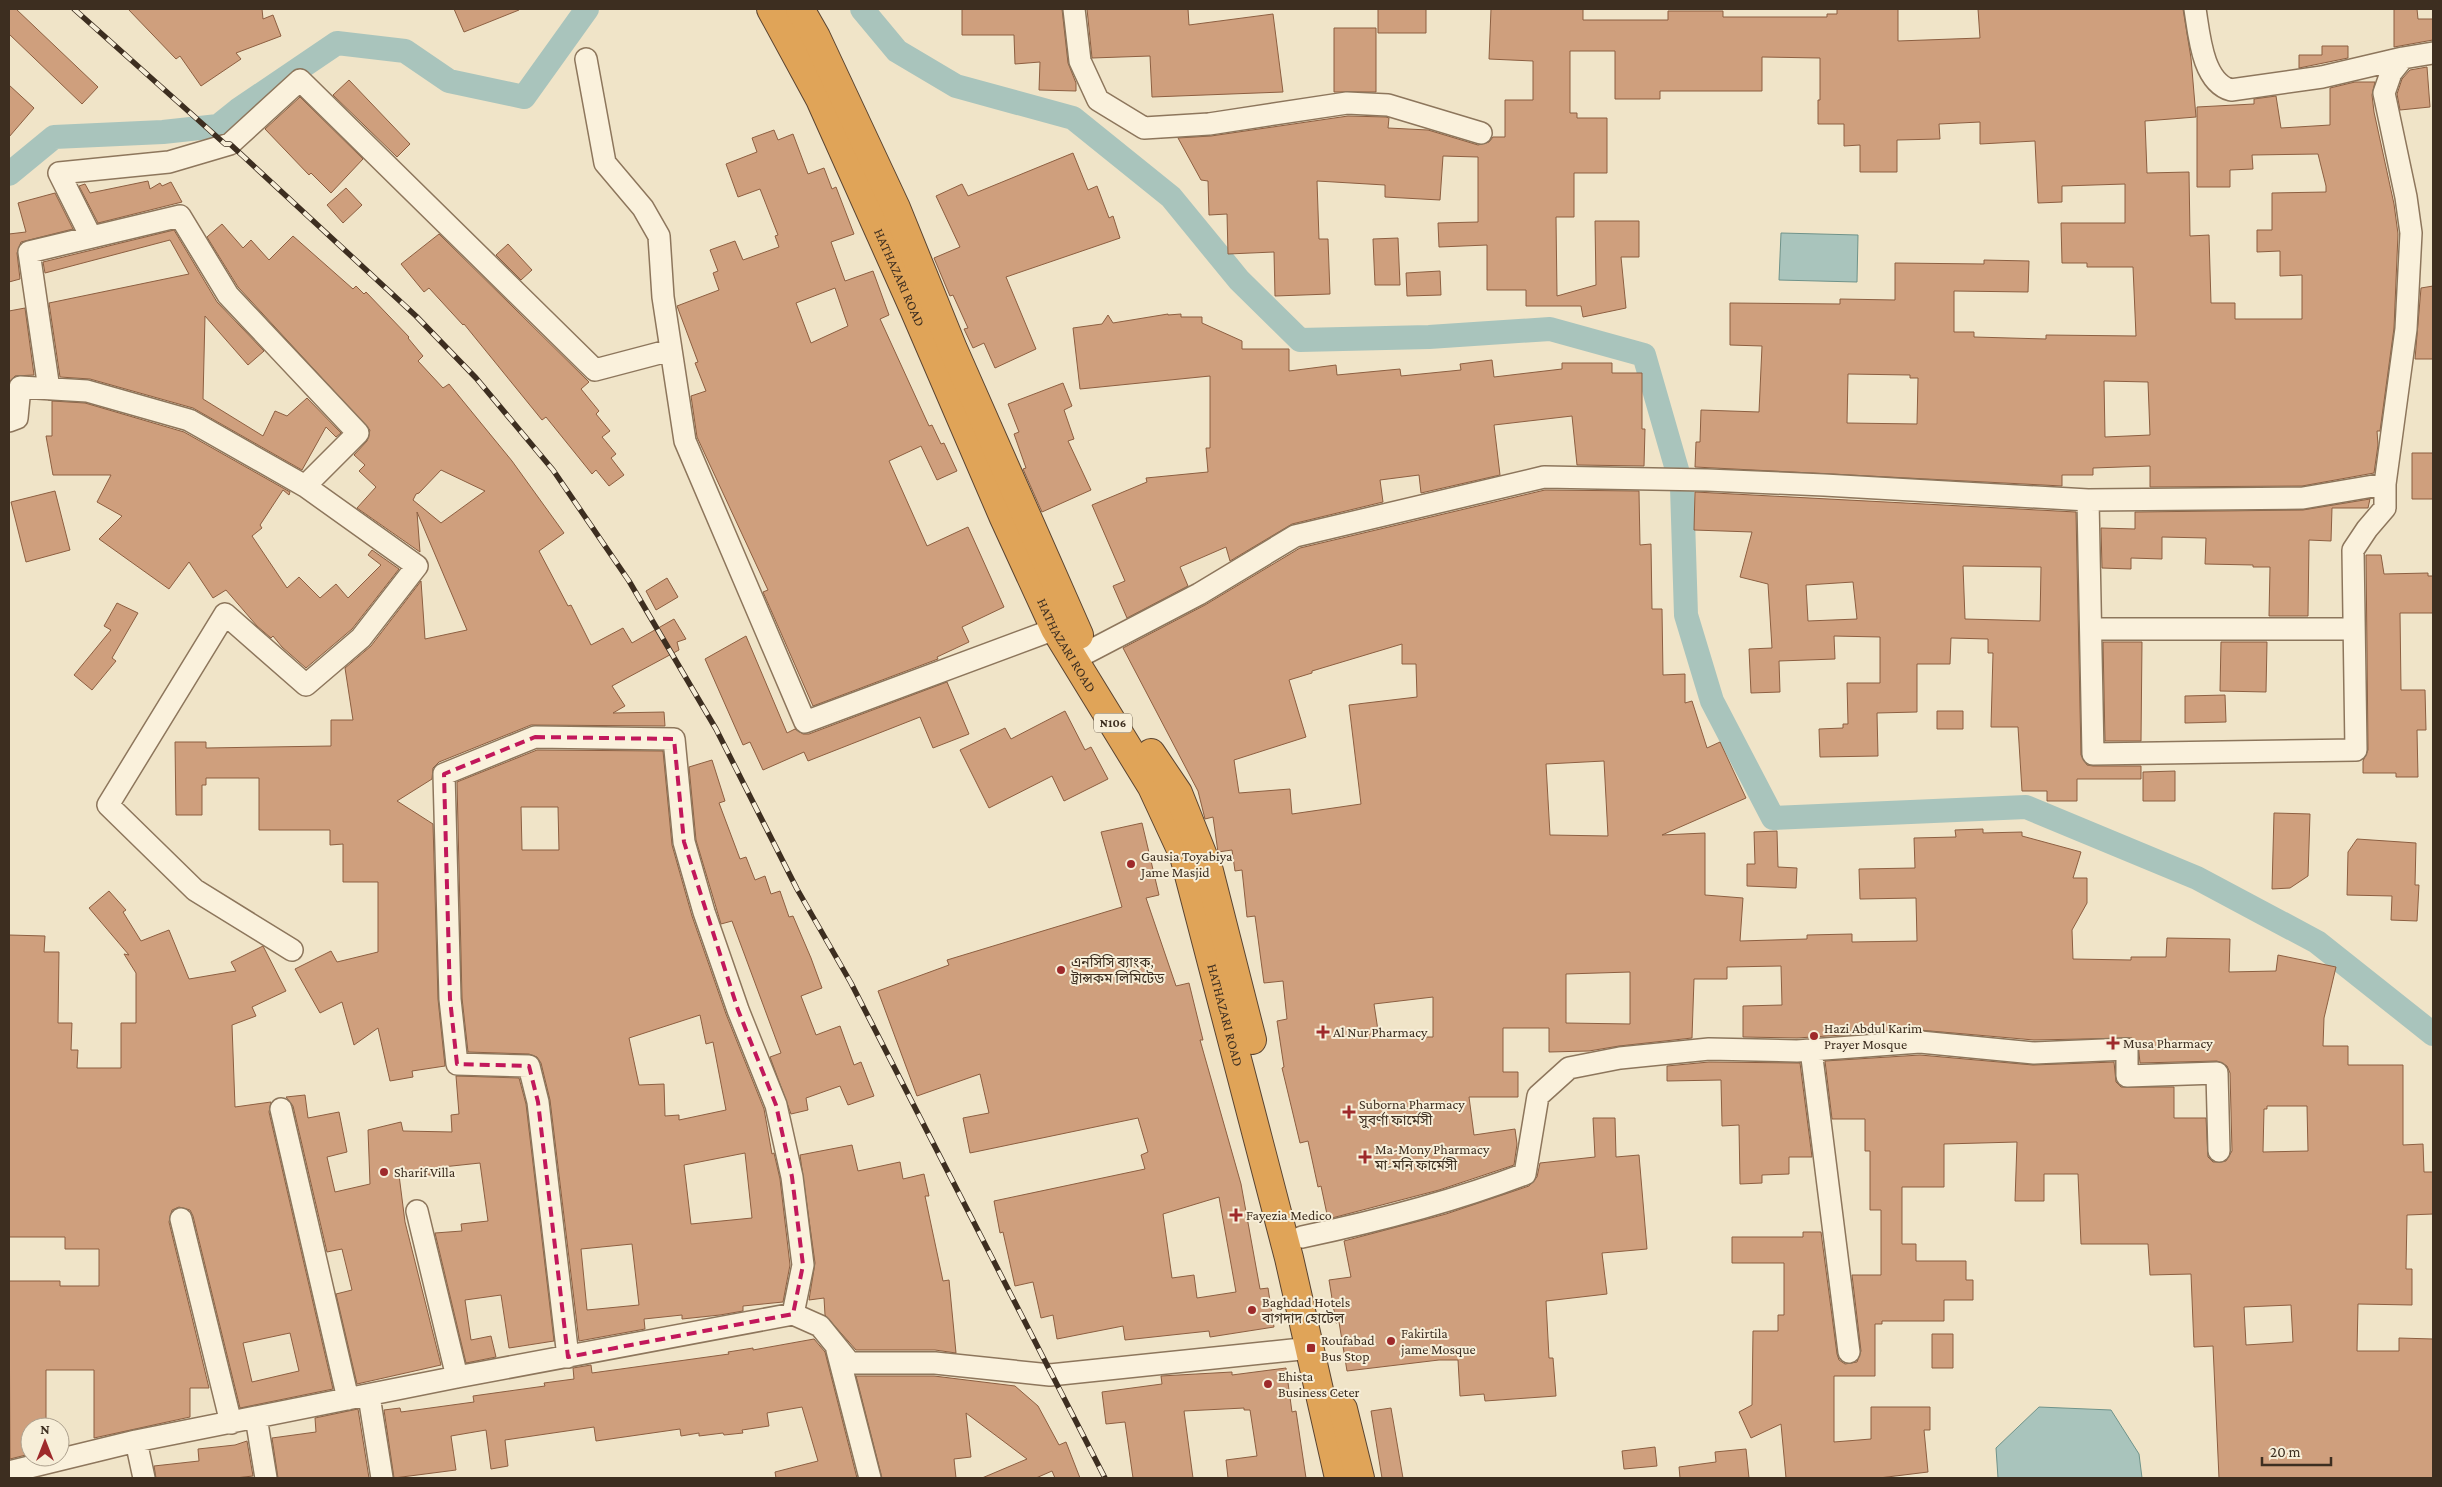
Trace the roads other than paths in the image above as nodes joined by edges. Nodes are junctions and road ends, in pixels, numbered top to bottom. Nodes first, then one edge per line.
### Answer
1 (771, 9) edge
2 (800, 9) edge
3 (1074, 9) edge
4 (2195, 9) edge
5 (2433, 52) edge
6 (2403, 58) junction
7 (586, 60) dead end
8 (1481, 133) dead end
9 (91, 237) junction
10 (671, 350) junction
11 (49, 389) junction
12 (9, 421) edge
13 (2385, 484) junction
14 (305, 486) junction
15 (2088, 500) junction
16 (1055, 628) junction
17 (2353, 628) junction
18 (2091, 629) junction
19 (1088, 652) junction
20 (292, 950) dead end
21 (1811, 1050) junction
22 (281, 1109) dead end
23 (2219, 1151) dead end
24 (417, 1211) dead end
25 (180, 1219) dead end
26 (1302, 1237) junction
27 (793, 1314) junction
28 (836, 1346) junction
29 (1311, 1348) junction
30 (1849, 1352) dead end
31 (568, 1357) junction
32 (457, 1376) junction
33 (359, 1397) junction
34 (256, 1417) junction
35 (231, 1423) junction
36 (136, 1441) junction
37 (9, 1472) edge
38 (144, 1478) edge
39 (266, 1478) edge
40 (382, 1478) edge
41 (870, 1478) edge
42 (1339, 1478) edge
43 (1360, 1478) edge

1 - 16 highway, HATHAZARI ROAD / N106
2 - 19 highway, HATHAZARI ROAD / N106
3 - 8 street
4 - 6 street
5 - 6 street
6 - 13 street
7 - 10 street
9 - 10 street
9 - 11 street
9 - 14 street
10 - 16 street
11 - 12 street
11 - 14 street
13 - 15 street
13 - 17 street
14 - 20 street
15 - 18 street
15 - 19 street
16 - 29 highway, HATHAZARI ROAD / N106
17 - 18 street
17 - 18 street
19 - 26 highway, HATHAZARI ROAD / N106
21 - 23 street
21 - 26 street
21 - 30 street
22 - 33 street
24 - 32 street
25 - 35 street
26 - 43 highway, HATHAZARI ROAD / N106
27 - 28 street
27 - 31 street
27 - 31 street
28 - 29 street
28 - 41 street
29 - 42 highway, HATHAZARI ROAD / N106
31 - 32 street
32 - 33 street
33 - 34 street
33 - 40 street
34 - 35 street
34 - 39 street
35 - 36 street
36 - 37 street
36 - 38 street

